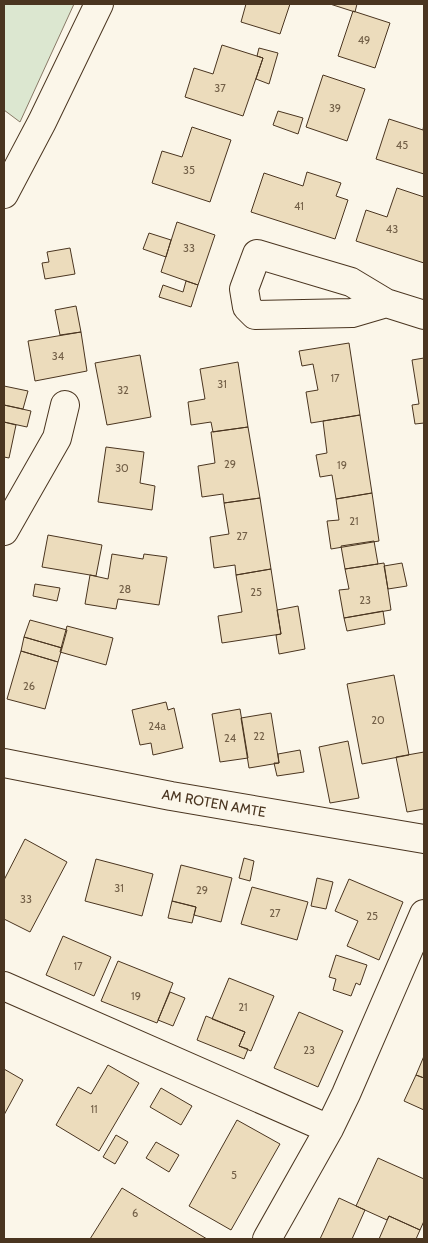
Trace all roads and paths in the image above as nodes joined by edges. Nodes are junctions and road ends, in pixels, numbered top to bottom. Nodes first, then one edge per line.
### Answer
1 (99, 4) edge
2 (4, 194) edge
3 (386, 303) dead end
4 (424, 315) edge
5 (65, 405) dead end
6 (4, 530) edge
7 (4, 763) edge
8 (424, 839) edge
9 (424, 914) edge
10 (4, 986) edge
11 (329, 1129) junction
12 (267, 1239) edge

1 - 2 street
3 - 4 street
5 - 6 street
7 - 8 street, AM ROTEN AMTE
9 - 11 street
10 - 11 street
11 - 12 street

